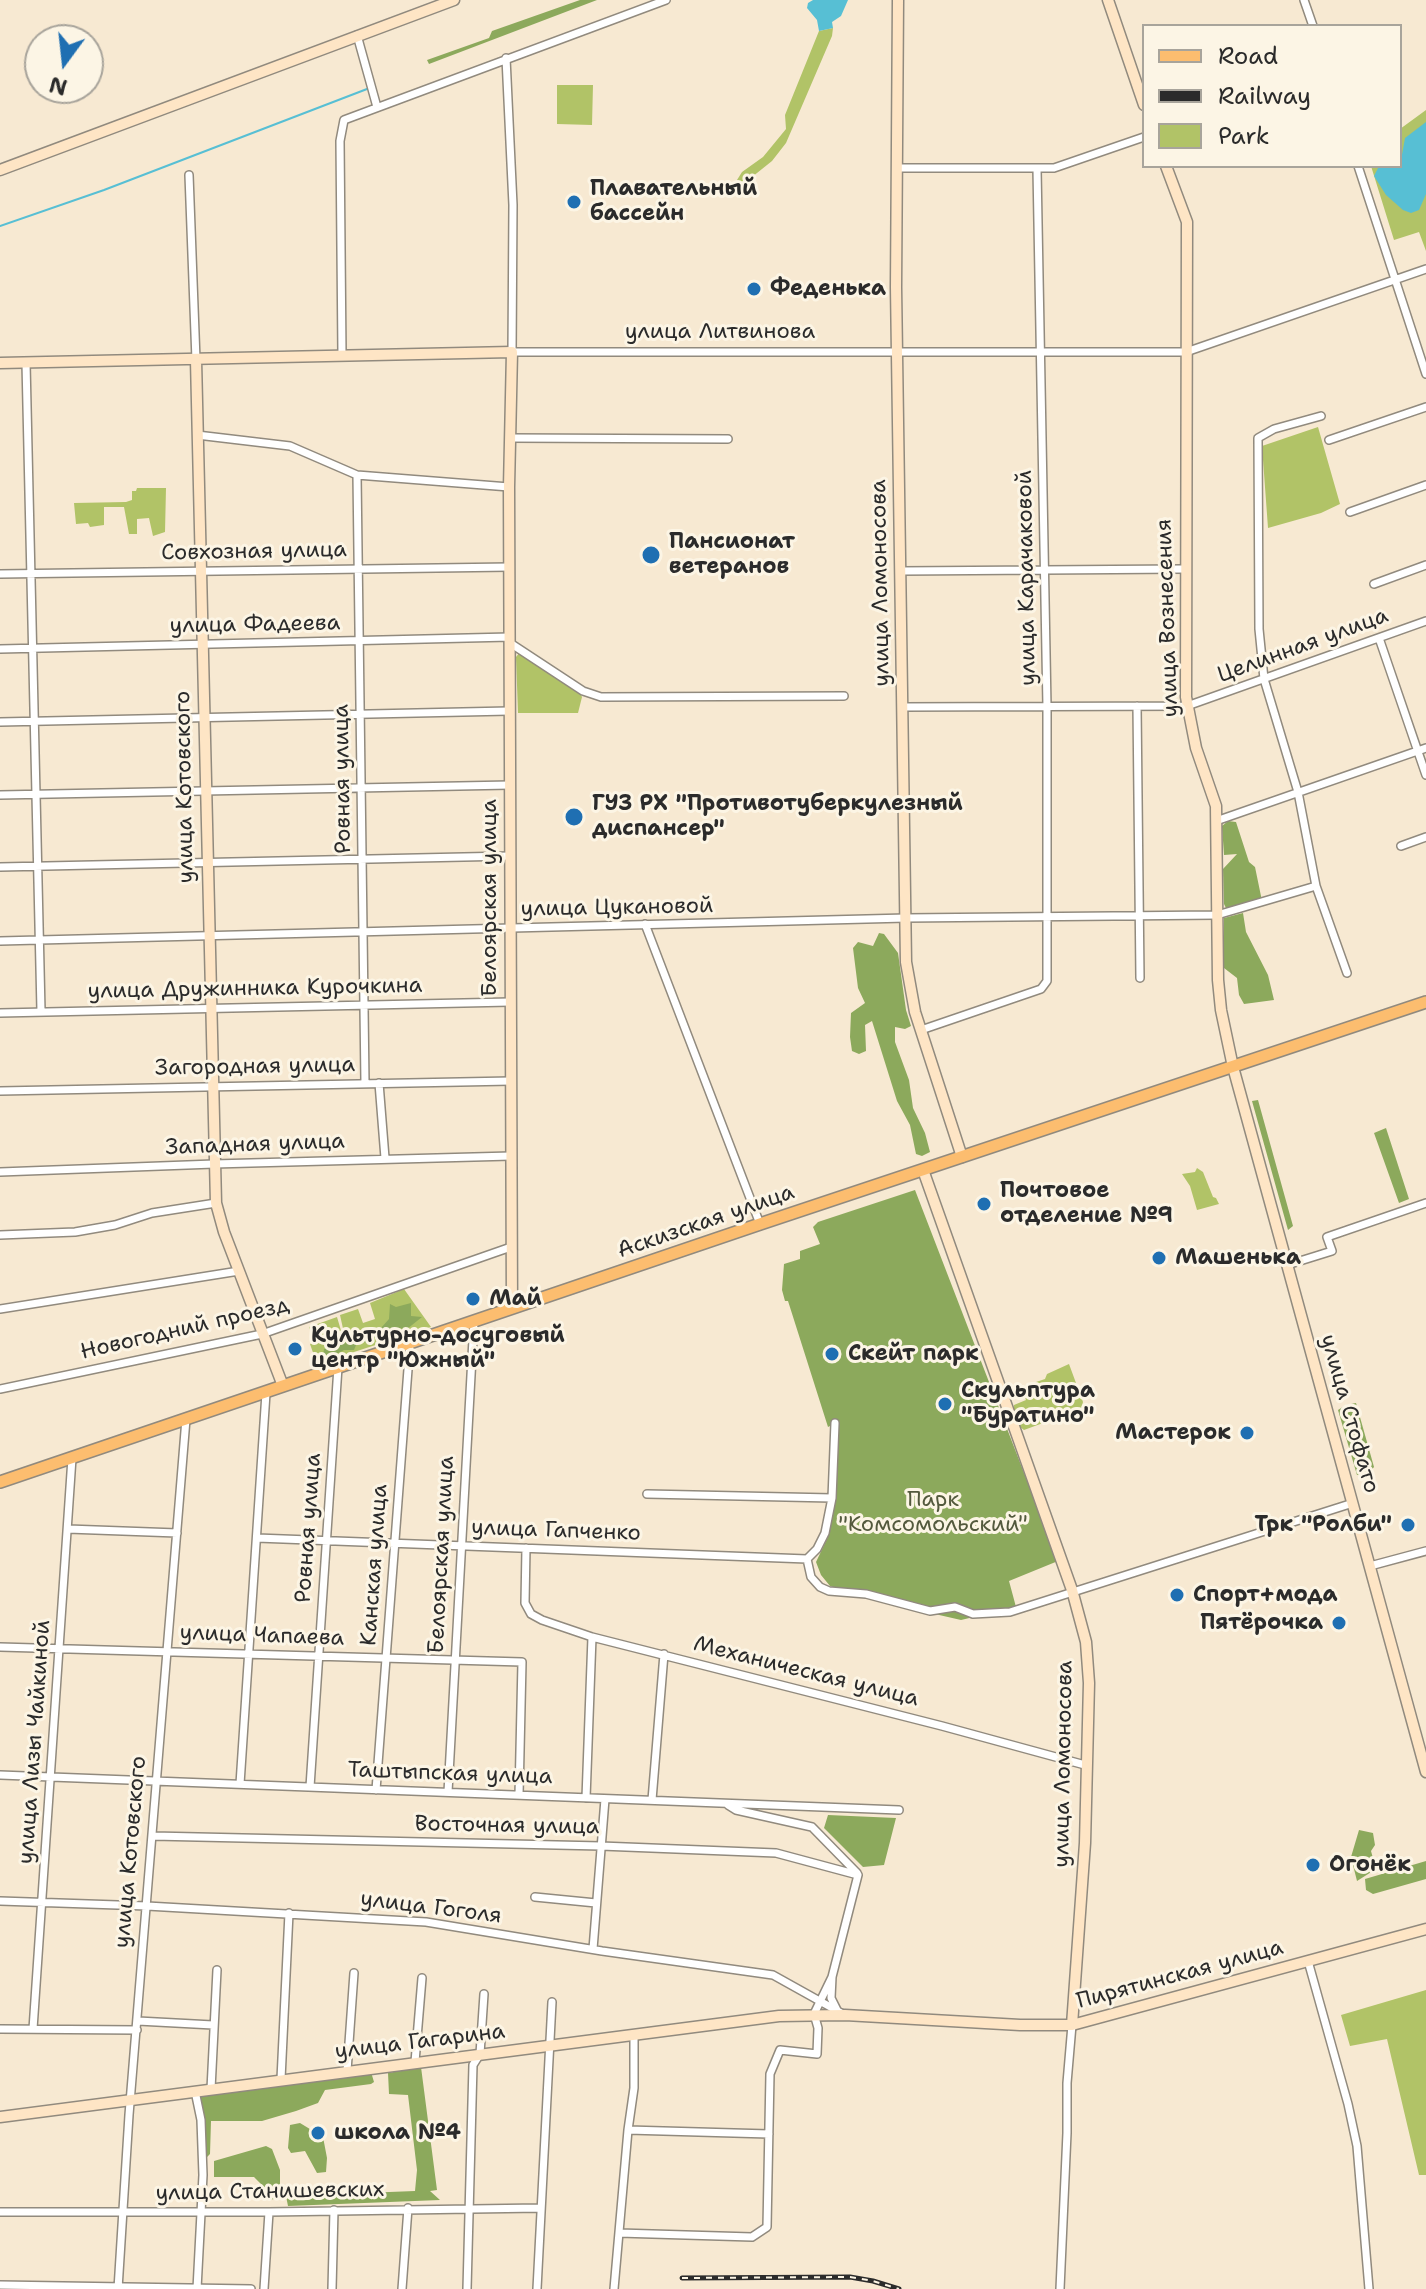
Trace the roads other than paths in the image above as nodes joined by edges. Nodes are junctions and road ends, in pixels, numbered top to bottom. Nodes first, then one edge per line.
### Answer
1 (454, 0) edge
2 (666, 0) edge
3 (898, 0) edge
4 (1108, 0) edge
5 (1304, 0) edge
6 (1312, 24) edge
7 (357, 35) junction
8 (506, 58) junction
9 (1142, 99) edge
10 (377, 107) junction
11 (1142, 138) edge
12 (897, 168) junction
13 (1167, 168) edge
14 (1359, 168) edge
15 (1037, 169) junction
16 (0, 170) edge
17 (189, 175) dead end
18 (1426, 269) edge
19 (1395, 280) junction
20 (512, 352) junction
21 (897, 352) junction
22 (1186, 352) junction
23 (1040, 353) junction
24 (342, 355) junction
25 (196, 360) junction
26 (0, 363) edge
27 (26, 363) junction
28 (1426, 374) edge
29 (1426, 407) edge
30 (1321, 416) dead end
31 (197, 435) junction
32 (510, 438) junction
33 (728, 439) dead end
34 (1329, 440) dead end
35 (357, 475) junction
36 (1426, 485) edge
37 (509, 487) junction
38 (1350, 512) dead end
39 (1426, 565) edge
40 (510, 567) junction
41 (358, 568) junction
42 (1184, 569) junction
43 (1045, 570) junction
44 (200, 571) junction
45 (901, 571) junction
46 (0, 574) edge
47 (31, 574) junction
48 (1374, 584) dead end
49 (1426, 621) edge
50 (1379, 638) junction
51 (359, 640) junction
52 (510, 640) junction
53 (202, 644) junction
54 (32, 648) junction
55 (0, 649) edge
56 (1264, 679) junction
57 (844, 696) dead end
58 (1137, 706) junction
59 (1187, 706) junction
60 (903, 707) junction
61 (1047, 707) junction
62 (509, 711) junction
63 (360, 716) junction
64 (204, 719) junction
65 (0, 722) edge
66 (34, 722) junction
67 (1422, 749) edge
68 (1426, 775) edge
69 (510, 785) junction
70 (361, 788) junction
71 (205, 791) junction
72 (1298, 792) junction
73 (36, 794) junction
74 (0, 795) edge
75 (1216, 821) junction
76 (1426, 837) edge
77 (1401, 846) dead end
78 (510, 856) junction
79 (362, 859) junction
80 (207, 862) junction
81 (38, 866) junction
82 (0, 867) edge
83 (1316, 886) junction
84 (1217, 915) junction
85 (1139, 917) junction
86 (906, 918) junction
87 (1048, 918) junction
88 (645, 924) junction
89 (510, 927) junction
90 (363, 932) junction
91 (209, 936) junction
92 (39, 940) junction
93 (0, 941) edge
94 (1347, 973) dead end
95 (1140, 978) dead end
96 (510, 1002) junction
97 (1426, 1002) edge
98 (364, 1005) junction
99 (210, 1008) junction
100 (41, 1011) junction
101 (0, 1013) edge
102 (921, 1030) junction
103 (1233, 1067) junction
104 (511, 1081) junction
105 (365, 1083) junction
106 (379, 1083) junction
107 (212, 1086) junction
108 (0, 1091) edge
109 (511, 1156) junction
110 (962, 1157) junction
111 (385, 1158) junction
112 (214, 1164) junction
113 (923, 1170) junction
114 (0, 1172) edge
115 (216, 1203) junction
116 (1426, 1203) edge
117 (760, 1224) junction
118 (0, 1235) edge
119 (511, 1247) junction
120 (1287, 1265) junction
121 (239, 1271) junction
122 (512, 1308) junction
123 (0, 1309) edge
124 (474, 1321) junction
125 (262, 1334) junction
126 (410, 1343) junction
127 (338, 1367) junction
128 (283, 1386) junction
129 (0, 1389) edge
130 (266, 1393) junction
131 (186, 1419) junction
132 (835, 1423) dead end
133 (72, 1458) junction
134 (0, 1482) edge
135 (647, 1494) dead end
136 (832, 1498) junction
137 (1353, 1503) junction
138 (68, 1529) junction
139 (177, 1533) junction
140 (257, 1538) junction
141 (326, 1541) junction
142 (394, 1543) junction
143 (462, 1546) junction
144 (526, 1548) junction
145 (1426, 1551) edge
146 (807, 1559) junction
147 (1370, 1566) junction
148 (1072, 1590) junction
149 (592, 1637) junction
150 (0, 1647) edge
151 (59, 1649) junction
152 (167, 1651) junction
153 (249, 1654) junction
154 (664, 1654) junction
155 (319, 1656) junction
156 (386, 1658) junction
157 (456, 1660) junction
158 (1085, 1765) junction
159 (1426, 1772) edge
160 (0, 1775) edge
161 (50, 1777) junction
162 (157, 1781) junction
163 (240, 1784) junction
164 (310, 1787) junction
165 (376, 1790) junction
166 (448, 1792) junction
167 (519, 1795) junction
168 (586, 1798) junction
169 (605, 1799) junction
170 (652, 1800) junction
171 (726, 1803) junction
172 (899, 1810) dead end
173 (153, 1836) junction
174 (601, 1846) junction
175 (858, 1875) junction
176 (535, 1897) dead end
177 (0, 1901) edge
178 (42, 1903) junction
179 (596, 1903) junction
180 (147, 1906) junction
181 (289, 1913) junction
182 (1426, 1929) edge
183 (593, 1949) junction
184 (1308, 1961) junction
185 (217, 1970) dead end
186 (354, 1973) dead end
187 (832, 1977) junction
188 (422, 1978) dead end
189 (484, 1994) dead end
190 (820, 2001) junction
191 (552, 2002) dead end
192 (841, 2013) junction
193 (814, 2014) junction
194 (213, 2025) junction
195 (1072, 2025) junction
196 (137, 2026) junction
197 (0, 2029) edge
198 (33, 2029) junction
199 (634, 2034) junction
200 (549, 2045) junction
201 (480, 2054) junction
202 (415, 2062) junction
203 (347, 2071) junction
204 (281, 2079) junction
205 (211, 2089) junction
206 (195, 2091) junction
207 (131, 2101) junction
208 (0, 2117) edge
209 (628, 2130) junction
210 (769, 2134) junction
211 (408, 2208) junction
212 (469, 2208) junction
213 (540, 2208) junction
214 (334, 2210) junction
215 (123, 2211) junction
216 (202, 2211) junction
217 (0, 2212) edge
218 (269, 2212) junction
219 (619, 2233) junction
220 (0, 2285) edge
221 (118, 2288) edge
222 (197, 2289) edge
223 (251, 2289) edge
224 (264, 2289) edge
225 (332, 2289) edge
226 (402, 2289) edge
227 (467, 2289) edge
228 (537, 2289) edge
229 (614, 2289) edge
230 (1060, 2289) edge
231 (1369, 2289) edge

1 - 7 street
2 - 8 street
3 - 12 street, улица Ломоносова
4 - 9 street
5 - 6 street
7 - 10 street
7 - 16 street
8 - 10 street
8 - 20 street
10 - 24 street
11 - 15 street
12 - 15 street
12 - 21 street, улица Ломоносова
13 - 22 street, улица Вознесения
14 - 19 street
15 - 23 street, улица Карачаковой
17 - 25 street, улица Котовского
18 - 19 street, улица Литвинова
19 - 22 street, улица Литвинова
19 - 28 street
20 - 21 street, улица Литвинова
20 - 24 street, улица Литвинова
20 - 32 street, Белоярская улица
21 - 23 street, улица Литвинова
21 - 45 street, улица Ломоносова
22 - 23 street, улица Литвинова
22 - 42 street, улица Вознесения
23 - 43 street, улица Карачаковой
24 - 25 street, улица Литвинова
25 - 27 street, улица Литвинова
25 - 31 street, улица Котовского
26 - 27 street, улица Литвинова
27 - 47 street
29 - 34 street
30 - 56 street
31 - 35 street
31 - 44 street, улица Котовского
32 - 33 street
32 - 37 street, Белоярская улица
35 - 37 street
35 - 41 street, Ровная улица
36 - 38 street
37 - 40 street, Белоярская улица
39 - 48 street
40 - 41 street, Совхозная улица
40 - 52 street, Белоярская улица
41 - 44 street, Совхозная улица
41 - 51 street, Ровная улица
42 - 43 street
42 - 59 street, улица Вознесения
43 - 45 street
43 - 61 street, улица Карачаковой
44 - 47 street, Совхозная улица
44 - 53 street, улица Котовского
45 - 60 street, улица Ломоносова
46 - 47 street, Совхозная улица
47 - 54 street
49 - 50 street, Целинная улица
50 - 56 street, Целинная улица
50 - 67 street
51 - 52 street, улица Фадеева
51 - 53 street, улица Фадеева
51 - 63 street, Ровная улица
52 - 57 street
52 - 62 street, Белоярская улица
53 - 54 street, улица Фадеева
53 - 64 street, улица Котовского
54 - 55 street, улица Фадеева
54 - 66 street
56 - 59 street, Целинная улица
56 - 72 street
58 - 59 street, Целинная улица
58 - 61 street, Целинная улица
58 - 85 street
59 - 75 street, улица Вознесения
60 - 61 street, Целинная улица
60 - 86 street, улица Ломоносова
61 - 87 street, улица Карачаковой
62 - 63 street
62 - 69 street, Белоярская улица
63 - 64 street
63 - 70 street, Ровная улица
64 - 66 street
64 - 71 street, улица Котовского
65 - 66 street
66 - 73 street
67 - 68 street
67 - 72 street
69 - 70 street
69 - 78 street, Белоярская улица
70 - 71 street
70 - 79 street, Ровная улица
71 - 73 street
71 - 80 street, улица Котовского
72 - 75 street
72 - 83 street
73 - 74 street
73 - 81 street
75 - 84 street, улица Вознесения
76 - 77 street
78 - 79 street
78 - 89 street, Белоярская улица
79 - 80 street
79 - 90 street, Ровная улица
80 - 81 street
80 - 91 street, улица Котовского
81 - 82 street
81 - 92 street
83 - 84 street, улица Цукановой
83 - 94 street
84 - 85 street, улица Цукановой
84 - 103 street, улица Вознесения
85 - 87 street, улица Цукановой
85 - 95 street
86 - 87 street, улица Цукановой
86 - 88 street, улица Цукановой
86 - 102 street, улица Ломоносова
87 - 102 street, улица Карачаковой
88 - 89 street, улица Цукановой
88 - 117 street
89 - 90 street, улица Цукановой
89 - 96 street, Белоярская улица
90 - 91 street, улица Цукановой
90 - 98 street, Ровная улица
91 - 92 street, улица Цукановой
91 - 99 street, улица Котовского
92 - 93 street, улица Цукановой
92 - 100 street
96 - 98 street, улица Дружинника Курочкина
96 - 104 street, Белоярская улица
97 - 103 main road, Аскизская улица
98 - 99 street, улица Дружинника Курочкина
98 - 105 street, Ровная улица
99 - 100 street, улица Дружинника Курочкина
99 - 107 street, улица Котовского
100 - 101 street, улица Дружинника Курочкина
102 - 110 street, улица Ломоносова
103 - 110 main road, Аскизская улица
103 - 120 street, улица Стофато
104 - 106 street, Загородная улица
104 - 109 street, Белоярская улица
105 - 106 street, Загородная улица
105 - 107 street, Загородная улица
106 - 111 street
107 - 108 street, Загородная улица
107 - 112 street, улица Котовского
109 - 111 street, Западная улица
109 - 119 street, Белоярская улица
110 - 113 main road, Аскизская улица
111 - 112 street, Западная улица
112 - 114 street, Западная улица
112 - 115 street, улица Котовского
113 - 117 main road, Аскизская улица
113 - 148 street, улица Ломоносова
115 - 118 street
115 - 121 street, улица Котовского
116 - 120 street
117 - 122 main road, Аскизская улица
119 - 122 street, Белоярская улица
119 - 125 street, Новогодний проезд
120 - 137 street, улица Стофато
121 - 123 street
121 - 125 street, улица Котовского
122 - 124 main road, Аскизская улица
124 - 126 main road, Аскизская улица
124 - 143 street, Белоярская улица
125 - 128 street, улица Котовского
125 - 129 street, Новогодний проезд
126 - 127 main road, Аскизская улица
126 - 142 street, Канская улица
127 - 128 main road, Аскизская улица
127 - 141 street, Ровная улица
128 - 130 main road, Аскизская улица
130 - 131 main road, Аскизская улица
130 - 140 street
131 - 133 main road, Аскизская улица
131 - 139 street, улица Котовского
132 - 136 street
133 - 134 main road, Аскизская улица
133 - 138 street, улица Лизы Чайкиной
135 - 136 street, улица Гапченко
136 - 146 street
137 - 147 street, улица Стофато
137 - 148 street
138 - 139 street
138 - 151 street, улица Лизы Чайкиной
139 - 152 street, улица Котовского
140 - 141 street, улица Гапченко
140 - 153 street
141 - 142 street, улица Гапченко
141 - 155 street, Ровная улица
142 - 143 street, улица Гапченко
142 - 156 street, Канская улица
143 - 144 street, улица Гапченко
143 - 157 street, Белоярская улица
144 - 146 street, улица Гапченко
144 - 149 street, Механическая улица
145 - 147 street
146 - 148 street
147 - 159 street, улица Стофато
148 - 158 street, улица Ломоносова
149 - 154 street, Механическая улица
149 - 168 street
150 - 151 street, улица Чапаева
151 - 152 street, улица Чапаева
151 - 161 street, улица Лизы Чайкиной
152 - 153 street, улица Чапаева
152 - 162 street, улица Котовского
153 - 155 street, улица Чапаева
153 - 163 street
154 - 158 street, Механическая улица
154 - 170 street
155 - 156 street, улица Чапаева
155 - 164 street, Ровная улица
156 - 157 street, улица Чапаева
156 - 165 street, Канская улица
157 - 166 street, Белоярская улица
157 - 167 street, улица Чапаева
158 - 195 street, улица Ломоносова
160 - 161 street, Таштыпская улица
161 - 162 street, Таштыпская улица
161 - 178 street, улица Лизы Чайкиной
162 - 163 street, Таштыпская улица
162 - 173 street, улица Котовского
163 - 164 street, Таштыпская улица
164 - 165 street, Таштыпская улица
165 - 166 street, Таштыпская улица
166 - 167 street, Таштыпская улица
167 - 168 street, Таштыпская улица
168 - 169 street, Таштыпская улица
169 - 170 street, Таштыпская улица
169 - 174 street
170 - 171 street, Таштыпская улица
171 - 172 street, Таштыпская улица
171 - 175 street
173 - 174 street, Восточная улица
173 - 180 street, улица Котовского
174 - 175 street, Восточная улица
174 - 179 street
175 - 187 street
176 - 179 street
177 - 178 street, улица Гоголя
178 - 180 street, улица Гоголя
178 - 198 street, улица Лизы Чайкиной
179 - 183 street
180 - 181 street, улица Гоголя
180 - 196 street, улица Котовского
181 - 183 street, улица Гоголя
181 - 204 street
182 - 184 street, Пирятинская улица
183 - 190 street, улица Гоголя
184 - 195 street, Пирятинская улица
184 - 231 street
185 - 194 street
186 - 203 street
187 - 190 street
187 - 192 street
188 - 202 street
189 - 201 street
190 - 192 street, улица Гоголя
190 - 193 street
191 - 200 street
192 - 193 street, улица Гагарина
192 - 195 street, Пирятинская улица
193 - 199 street, улица Гагарина
193 - 210 street
194 - 196 street
194 - 205 street
195 - 230 street, улица Ломоносова
196 - 198 street
196 - 207 street, улица Котовского
197 - 198 street
199 - 200 street, улица Гагарина
199 - 209 street
200 - 201 street, улица Гагарина
200 - 213 street
201 - 202 street, улица Гагарина
201 - 212 street
202 - 203 street, улица Гагарина
203 - 204 street, улица Гагарина
204 - 205 street, улица Гагарина
205 - 206 street, улица Гагарина
206 - 207 street, улица Гагарина
206 - 216 street
207 - 208 street, улица Гагарина
207 - 215 street, улица Котовского
209 - 210 street
209 - 219 street
210 - 219 street
211 - 212 street, улица Станишевских
211 - 214 street, улица Станишевских
211 - 226 street
212 - 213 street, улица Станишевских
212 - 227 street
213 - 228 street
214 - 218 street, улица Станишевских
214 - 225 street
215 - 216 street, улица Станишевских
215 - 217 street, улица Станишевских
215 - 221 street, улица Котовского
216 - 218 street, улица Станишевских
216 - 222 street
218 - 224 street
219 - 229 street
220 - 221 street
221 - 222 street
222 - 223 street

